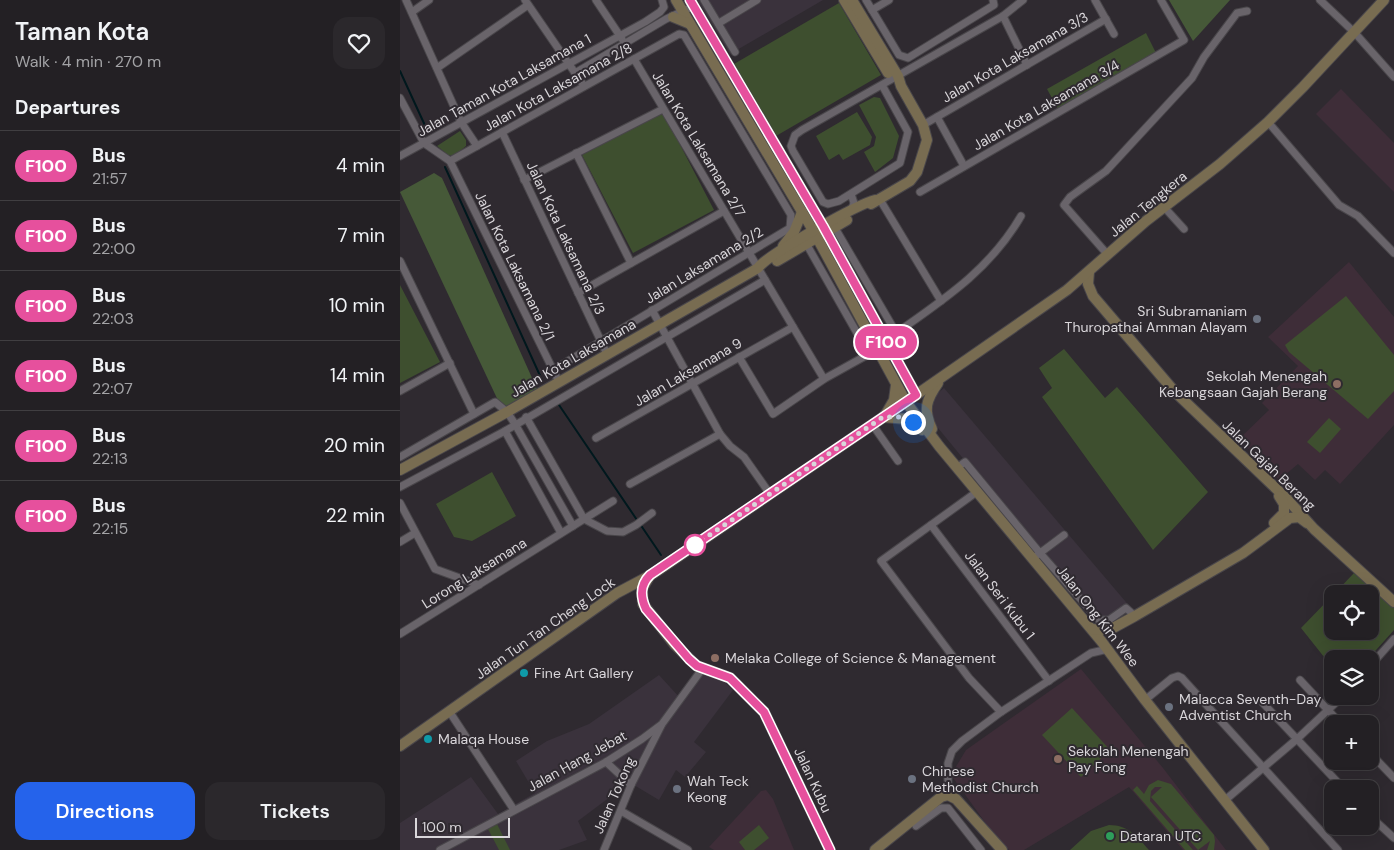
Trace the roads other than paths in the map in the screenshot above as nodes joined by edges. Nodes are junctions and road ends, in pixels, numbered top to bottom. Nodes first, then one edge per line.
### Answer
1 (406, 0) edge
2 (429, 0) edge
3 (596, 0) edge
4 (704, 0) edge
5 (757, 0) edge
6 (844, 0) edge
7 (852, 0) edge
8 (866, 0) edge
9 (889, 0) edge
10 (1023, 0) edge
11 (1095, 0) edge
12 (1162, 0) edge
13 (1320, 0) edge
14 (1384, 0) edge
15 (527, 2) edge
16 (692, 2) edge
17 (994, 3) edge
18 (672, 9) edge
19 (872, 10) junction
20 (1247, 11) dead end
21 (412, 12) junction
22 (1002, 16) junction
23 (1106, 19) junction
24 (719, 23) junction
25 (1355, 33) junction
26 (1114, 34) dead end
27 (620, 36) junction
28 (625, 44) junction
29 (735, 52) dead end
30 (634, 59) junction
31 (568, 64) junction
32 (1027, 64) junction
33 (437, 68) junction
34 (575, 73) junction
35 (1393, 74) edge
36 (897, 81) junction
37 (584, 86) junction
38 (882, 86) junction
39 (400, 98) edge
40 (663, 109) junction
41 (937, 117) junction
42 (462, 122) junction
43 (1268, 122) junction
44 (923, 125) junction
45 (502, 132) junction
46 (424, 143) junction
47 (477, 146) junction
48 (576, 153) junction
49 (400, 156) edge
50 (450, 161) junction
51 (964, 166) junction
52 (524, 180) junction
53 (920, 192) dead end
54 (851, 194) junction
55 (877, 199) junction
56 (1164, 207) junction
57 (724, 211) junction
58 (851, 211) junction
59 (802, 212) junction
60 (1021, 216) dead end
61 (790, 228) joint
62 (829, 229) junction
63 (1184, 229) dead end
64 (816, 236) junction
65 (807, 245) junction
66 (748, 253) junction
67 (1394, 253) edge
68 (775, 254) junction
69 (1108, 255) junction
70 (400, 261) edge
71 (631, 263) junction
72 (758, 268) junction
73 (1089, 272) junction
74 (765, 280) junction
75 (1067, 290) junction
76 (578, 293) junction
77 (1093, 296) junction
78 (941, 301) junction
79 (652, 310) junction
80 (659, 324) junction
81 (793, 327) junction
82 (666, 336) junction
83 (601, 342) junction
84 (607, 354) junction
85 (739, 357) junction
86 (450, 364) junction
87 (553, 370) junction
88 (906, 378) junction
89 (942, 378) junction
90 (824, 379) junction
91 (559, 382) junction
92 (693, 384) junction
93 (896, 385) junction
94 (400, 391) edge
95 (916, 395) junction
96 (906, 402) junction
97 (506, 412) junction
98 (474, 414) junction
99 (526, 417) junction
100 (883, 417) junction
101 (514, 424) junction
102 (872, 424) junction
103 (505, 431) junction
104 (720, 434) junction
105 (596, 438) dead end
106 (939, 446) junction
107 (400, 457) edge
108 (898, 461) dead end
109 (958, 467) junction
110 (400, 470) edge
111 (1270, 483) junction
112 (630, 484) dead end
113 (400, 487) edge
114 (978, 491) junction
115 (770, 494) junction
116 (613, 501) dead end
117 (400, 503) edge
118 (652, 513) dead end
119 (584, 519) junction
120 (931, 525) junction
121 (573, 526) junction
122 (1314, 529) junction
123 (415, 533) junction
124 (561, 533) junction
125 (1064, 535) dead end
126 (1266, 536) junction
127 (400, 542) edge
128 (1037, 555) junction
129 (650, 575) junction
130 (479, 585) junction
131 (620, 592) junction
132 (1394, 602) edge
133 (646, 609) junction
134 (1135, 616) junction
135 (1092, 629) junction
136 (400, 634) edge
137 (1100, 639) junction
138 (1394, 639) edge
139 (1108, 649) junction
140 (1091, 653) junction
141 (1379, 656) edge
142 (704, 668) junction
143 (1049, 680) junction
144 (1300, 680) dead end
145 (1144, 700) junction
146 (1262, 702) dead end
147 (1333, 705) edge
148 (1328, 710) junction
149 (449, 711) junction
150 (1001, 712) junction
151 (1333, 715) edge
152 (662, 724) junction
153 (1297, 739) junction
154 (400, 746) edge
155 (606, 762) junction
156 (1379, 762) edge
157 (1263, 768) junction
158 (1394, 778) edge
159 (1336, 780) edge
160 (630, 785) junction
161 (948, 796) junction
162 (1224, 801) junction
163 (514, 810) junction
164 (620, 811) junction
165 (1379, 824) edge
166 (916, 826) dead end
167 (1394, 838) edge
168 (440, 850) edge
169 (604, 850) edge
170 (688, 850) edge
171 (830, 850) edge
172 (875, 850) edge
173 (981, 850) edge
174 (1002, 850) edge
175 (1264, 850) edge
176 (1338, 850) edge

1 - 21 street
2 - 21 street
3 - 27 street
4 - 24 street
5 - 24 street
6 - 36 main road
7 - 36 main road
8 - 19 street
9 - 19 street
10 - 22 street
11 - 23 street
12 - 51 street, Jalan Kota Laksamana 3/4
13 - 25 street
14 - 25 main road, Jalan Tengkera
15 - 31 street
15 - 33 street
16 - 18 street
16 - 62 main road
17 - 19 street
18 - 27 street, Jalan Taman Kota Laksamana 1
18 - 28 street
18 - 59 main road, Jalan Ong Kim Wee
20 - 69 street
21 - 33 street
22 - 32 street
22 - 36 street
23 - 26 street
23 - 32 street, Jalan Kota Laksamana 3/3
24 - 29 street
25 - 35 street
25 - 43 main road, Jalan Tengkera
27 - 28 street
27 - 31 street, Jalan Taman Kota Laksamana 1
28 - 34 street
30 - 37 street, Jalan Kota Laksamana 2/8
30 - 40 street, Jalan Kota Laksamana 2/7
30 - 61 street, Jalan Kota Laksamana 2/8
31 - 34 street
31 - 42 street, Jalan Taman Kota Laksamana 1
32 - 41 street, Jalan Kota Laksamana 3/3
33 - 42 street
34 - 37 street
36 - 38 street
36 - 44 main road
37 - 45 street, Jalan Kota Laksamana 2/8
38 - 54 street
38 - 54 street
39 - 46 street
40 - 48 street
40 - 57 street, Jalan Kota Laksamana 2/7
41 - 44 street, Jalan Kota Laksamana 3/3
41 - 51 street
42 - 46 street, Jalan Taman Kota Laksamana 1
42 - 47 street
43 - 56 main road, Jalan Tengkera
43 - 67 street
44 - 55 main road
45 - 47 street, Jalan Kota Laksamana 2/8
45 - 52 street, Jalan Kota Laksamana 2/3
46 - 49 street, Jalan Taman Kota Laksamana 1
46 - 50 street
47 - 50 street, Jalan Kota Laksamana 2/8
48 - 52 street
48 - 71 street
50 - 87 street, Jalan Kota Laksamana 2/1
51 - 53 street, Jalan Kota Laksamana 3/4
52 - 76 street, Jalan Kota Laksamana 2/3
54 - 58 street
55 - 58 main road
55 - 62 main road
55 - 78 street
56 - 63 street
56 - 69 main road, Jalan Tengkera
57 - 66 street, Jalan Kota Laksamana 2/7
57 - 71 street
58 - 62 main road
59 - 64 main road, Jalan Ong Kim Wee
59 - 68 main road
60 - 78 street
61 - 66 street, Jalan Laksamana 2/2
62 - 64 main road, Jalan Kota Laksamana
62 - 78 street
62 - 88 main road
64 - 65 main road, Jalan Kota Laksamana
64 - 68 main road, Jalan Kota Laksamana
64 - 93 main road, Jalan Ong Kim Wee
65 - 72 main road, Jalan Kota Laksamana
65 - 90 street
66 - 72 street, Jalan Kota Laksamana 2/7
66 - 79 street, Jalan Laksamana 2/2
68 - 72 main road, Jalan Kota Laksamana
69 - 73 main road, Jalan Tengkera
70 - 86 street
71 - 76 street
72 - 74 street, Jalan Kota Laksamana 2/7
72 - 80 main road, Jalan Kota Laksamana
73 - 75 main road, Jalan Tengkera
73 - 77 main road
74 - 81 street, Jalan Kota Laksamana 2/7
74 - 82 street
75 - 77 main road
75 - 89 main road, Jalan Tengkera
76 - 83 street, Jalan Kota Laksamana 2/3
77 - 111 main road, Jalan Gajah Berang
79 - 80 street
79 - 83 street, Jalan Laksamana 2/2
80 - 82 street
80 - 84 main road, Jalan Kota Laksamana
81 - 85 street, Jalan Laksamana 9
81 - 90 street, Jalan Kota Laksamana 2/7
82 - 92 street
82 - 99 street
83 - 84 street, Jalan Kota Laksamana 2/3
83 - 87 street, Jalan Laksamana 2/2
84 - 91 main road, Jalan Kota Laksamana
85 - 90 street
85 - 92 street, Jalan Laksamana 9
86 - 94 street
86 - 98 street
87 - 91 street, Jalan Kota Laksamana 2/1
88 - 89 main road
88 - 95 main road
89 - 95 main road, Jalan Tengkera
89 - 106 main road
91 - 97 main road, Jalan Kota Laksamana
92 - 104 street
92 - 105 street, Jalan Laksamana 9
93 - 96 main road, Jalan Ong Kim Wee
93 - 100 main road
95 - 96 main road, Jalan Tengkera
96 - 100 main road, Jalan Tun Tan Cheng Lock
96 - 106 main road, Jalan Ong Kim Wee
97 - 98 street
97 - 101 street
97 - 110 main road, Jalan Kota Laksamana
98 - 107 street
99 - 101 street
99 - 119 street
100 - 102 main road, Jalan Tun Tan Cheng Lock
100 - 106 main road
101 - 103 street
101 - 121 street
102 - 108 street
102 - 115 main road, Jalan Tun Tan Cheng Lock
103 - 113 street
103 - 124 street
104 - 112 street
104 - 115 street
106 - 109 main road, Jalan Ong Kim Wee
109 - 114 main road, Jalan Ong Kim Wee
109 - 128 street
111 - 122 main road, Jalan Gajah Berang
111 - 126 main road
114 - 120 street
114 - 128 main road, Jalan Ong Kim Wee
115 - 129 main road, Jalan Tun Tan Cheng Lock
116 - 119 street, Lorong Laksamana
117 - 123 street
118 - 119 street
119 - 121 street, Lorong Laksamana
120 - 143 street, Jalan Seri Kubu 1
120 - 150 street
121 - 124 street, Lorong Laksamana
122 - 126 main road
122 - 132 main road, Jalan Gajah Berang
123 - 127 street
123 - 130 street
124 - 130 street, Lorong Laksamana
125 - 128 street
126 - 134 main road
128 - 134 street
128 - 135 main road, Jalan Ong Kim Wee
129 - 131 main road, Jalan Tun Tan Cheng Lock
129 - 133 main road
130 - 136 street, Lorong Laksamana
131 - 133 main road, Jalan Kubu
131 - 149 main road, Jalan Tun Tan Cheng Lock
133 - 142 main road, Jalan Kubu
134 - 135 main road
135 - 137 main road, Jalan Ong Kim Wee
137 - 139 main road, Jalan Ong Kim Wee
137 - 140 street
138 - 141 street
139 - 140 street
139 - 145 main road, Jalan Ong Kim Wee
140 - 143 street
142 - 152 street, Jalan Hang Jebat
142 - 171 main road, Jalan Kubu
143 - 150 street
144 - 148 street
145 - 157 street
145 - 162 main road, Jalan Ong Kim Wee
146 - 153 street
147 - 148 street
148 - 151 street
148 - 153 street
149 - 154 main road, Jalan Tun Tan Cheng Lock
149 - 163 street
150 - 161 street
152 - 155 street, Jalan Hang Jebat
152 - 160 street, Jalan Tokong
153 - 157 street
153 - 159 street
155 - 160 street
155 - 163 street, Jalan Hang Jebat
156 - 158 street
157 - 162 street
157 - 176 street
160 - 164 street, Jalan Tokong
161 - 172 main road
161 - 174 main road
162 - 175 main road, Jalan Ong Kim Wee
163 - 168 street, Jalan Hang Jebat
164 - 169 street, Jalan Tokong
164 - 170 street
165 - 167 street
166 - 173 street

